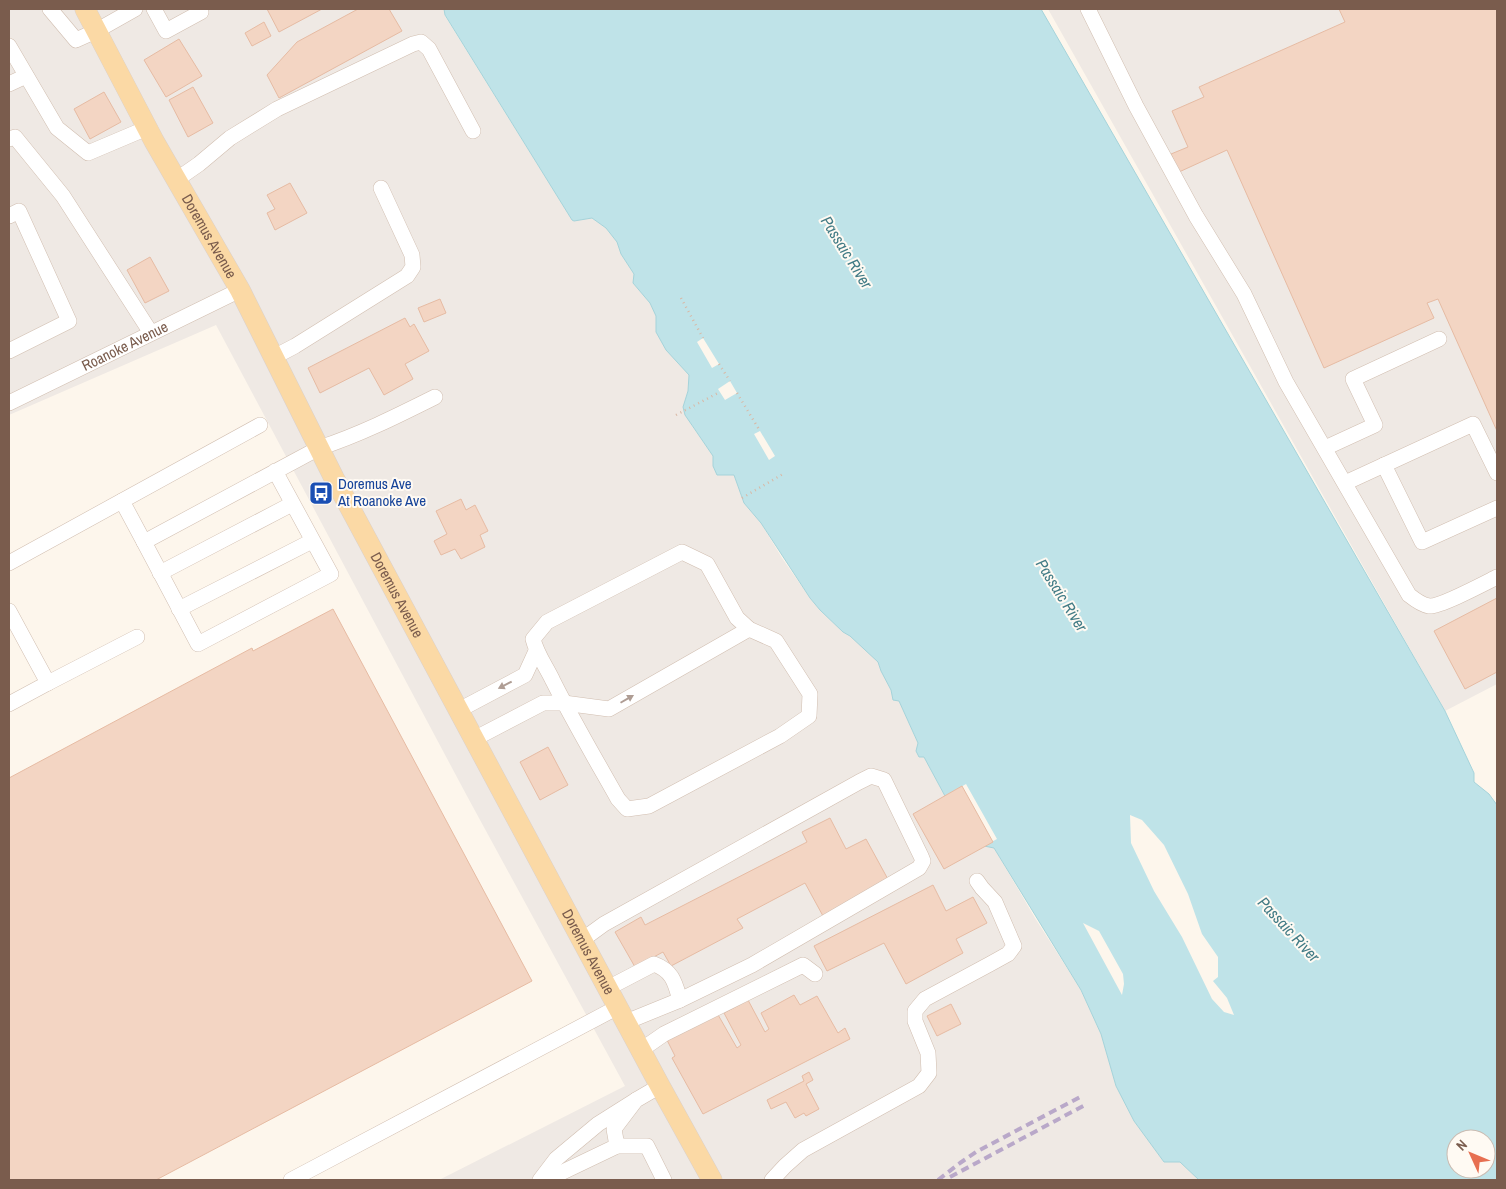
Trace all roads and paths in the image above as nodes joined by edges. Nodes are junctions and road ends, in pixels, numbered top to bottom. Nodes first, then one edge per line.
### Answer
1 (50, 9) edge
2 (85, 9) edge
3 (135, 9) edge
4 (154, 9) edge
5 (199, 9) edge
6 (1088, 9) edge
7 (96, 31) junction
8 (9, 46) edge
9 (26, 76) junction
10 (9, 84) edge
11 (147, 128) junction
12 (473, 131) dead end
13 (9, 139) edge
14 (176, 180) junction
15 (381, 188) dead end
16 (9, 216) edge
17 (240, 290) junction
18 (681, 298) dead end
19 (151, 334) junction
20 (704, 338) dead end
21 (1439, 339) dead end
22 (9, 350) edge
23 (274, 357) junction
24 (719, 364) dead end
25 (730, 381) dead end
26 (720, 392) dead end
27 (737, 393) dead end
28 (435, 398) dead end
29 (9, 404) edge
30 (676, 415) dead end
31 (260, 425) dead end
32 (760, 431) dead end
33 (319, 448) junction
34 (1325, 448) junction
35 (1384, 465) junction
36 (275, 471) junction
37 (1497, 473) edge
38 (783, 474) dead end
39 (1346, 484) junction
40 (742, 498) dead end
41 (122, 502) junction
42 (292, 504) junction
43 (1497, 508) edge
44 (312, 541) junction
45 (144, 542) junction
46 (9, 564) edge
47 (160, 573) junction
48 (1497, 577) edge
49 (180, 609) junction
50 (9, 611) edge
51 (749, 629) junction
52 (137, 637) dead end
53 (536, 651) junction
54 (48, 683) junction
55 (564, 703) junction
56 (9, 704) edge
57 (459, 710) junction
58 (474, 738) junction
59 (977, 881) dead end
60 (582, 940) junction
61 (814, 974) dead end
62 (608, 988) junction
63 (680, 1000) junction
64 (622, 1014) junction
65 (641, 1050) junction
66 (660, 1086) junction
67 (636, 1100) junction
68 (617, 1146) junction
69 (291, 1180) edge
70 (540, 1180) edge
71 (546, 1180) edge
72 (664, 1180) edge
73 (712, 1180) edge
74 (772, 1180) edge

1 - 7 street
2 - 7 main road, Doremus Avenue
3 - 7 street
4 - 5 street
6 - 34 street
7 - 11 main road, Doremus Avenue
8 - 9 street
9 - 10 street
9 - 11 street
11 - 14 main road, Doremus Avenue
12 - 14 street
13 - 19 street
14 - 17 main road, Doremus Avenue
15 - 23 street
16 - 22 street
17 - 19 street, Roanoke Avenue
17 - 23 main road, Doremus Avenue
18 - 20 path
19 - 29 street, Roanoke Avenue
21 - 34 street
23 - 33 main road, Doremus Avenue
24 - 25 path
26 - 30 path
27 - 32 path
28 - 33 street
31 - 41 street
33 - 36 street
33 - 57 main road, Doremus Avenue
34 - 39 street
35 - 37 street
35 - 39 street
35 - 43 street
36 - 42 street
36 - 45 street
38 - 40 path
39 - 48 street
41 - 45 street
41 - 46 street
42 - 44 street
42 - 47 street
44 - 49 street
44 - 49 street
45 - 47 street
47 - 49 street
50 - 54 street
51 - 53 street
55 -> 51 street
51 - 55 street
52 - 54 street
53 - 55 street
53 -> 57 street
54 - 56 street
55 - 58 street
57 - 58 main road, Doremus Avenue
58 - 60 main road, Doremus Avenue
59 - 74 street
60 - 62 main road, Doremus Avenue
60 - 63 street
61 - 65 street
62 - 63 street
62 - 64 main road, Doremus Avenue
63 - 64 street
64 - 65 main road, Doremus Avenue
64 - 69 street
65 - 66 main road, Doremus Avenue
66 - 67 street
66 - 73 main road, Doremus Avenue
67 - 68 street
67 - 70 street
68 - 71 street
68 - 72 street

